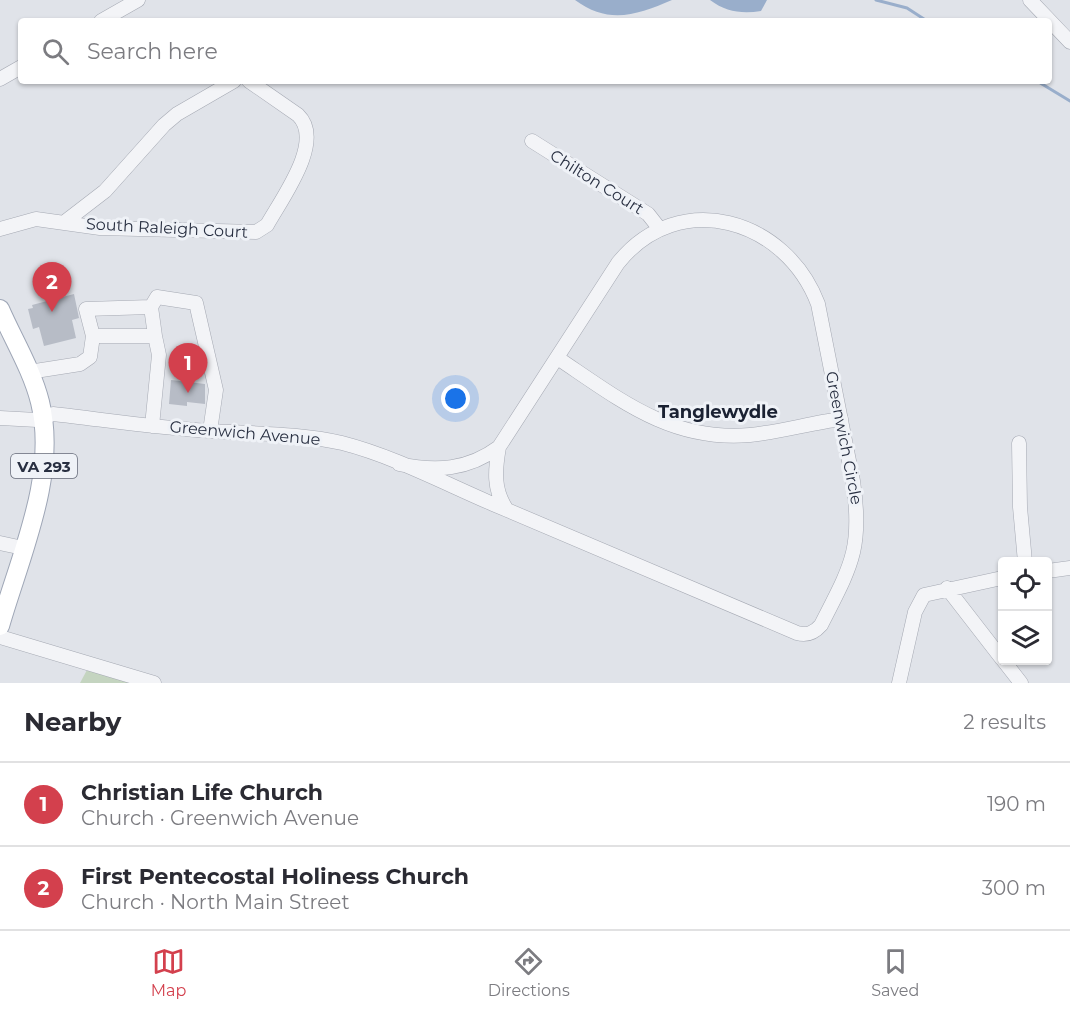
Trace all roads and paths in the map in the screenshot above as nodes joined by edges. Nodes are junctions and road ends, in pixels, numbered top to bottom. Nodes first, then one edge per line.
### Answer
1 (138, 0) edge
2 (1030, 0) edge
3 (106, 18) edge
4 (1047, 18) edge
5 (1052, 23) edge
6 (1070, 42) edge
7 (18, 69) edge
8 (0, 79) edge
9 (229, 84) edge
10 (254, 84) edge
11 (532, 141) dead end
12 (66, 221) junction
13 (659, 228) junction
14 (0, 229) edge
15 (151, 307) junction
16 (0, 309) edge
17 (93, 336) junction
18 (155, 336) junction
19 (559, 359) junction
20 (28, 372) junction
21 (0, 418) edge
22 (43, 418) junction
23 (841, 419) junction
24 (152, 426) junction
25 (210, 431) junction
26 (1019, 443) dead end
27 (499, 447) junction
28 (399, 464) junction
29 (507, 510) junction
30 (0, 543) edge
31 (23, 548) junction
32 (1025, 557) edge
33 (1070, 568) edge
34 (1052, 570) edge
35 (998, 579) edge
36 (947, 588) junction
37 (0, 626) edge
38 (0, 637) edge
39 (998, 654) edge
40 (1007, 665) edge
41 (154, 683) edge
42 (899, 683) edge
43 (1021, 683) edge

1 - 3 street
2 - 4 street
5 - 6 street
7 - 8 street
9 - 12 street
10 - 12 street, South Raleigh Court
11 - 13 street, Chilton Court
12 - 14 street, South Raleigh Court
13 - 19 street, Greenwich Circle
13 - 23 street, Greenwich Circle
15 - 17 street
15 - 18 street
15 - 25 street
16 - 20 main road, VA 293
17 - 18 street
17 - 20 street
18 - 24 street
19 - 23 street
19 - 27 street, Greenwich Circle
20 - 22 main road, VA 293
21 - 22 street, Greenwich Avenue
22 - 24 street, Greenwich Avenue
22 - 31 main road, VA 293
23 - 29 street, Greenwich Circle
24 - 25 street, Greenwich Avenue
25 - 28 street, Greenwich Avenue
26 - 32 street
27 - 28 street, Greenwich Circle
27 - 29 street, Greenwich Circle
28 - 29 street, Greenwich Avenue
30 - 31 street
31 - 37 main road, VA 293
33 - 34 street
35 - 36 street
36 - 39 street
36 - 42 street
38 - 41 street
40 - 43 street

